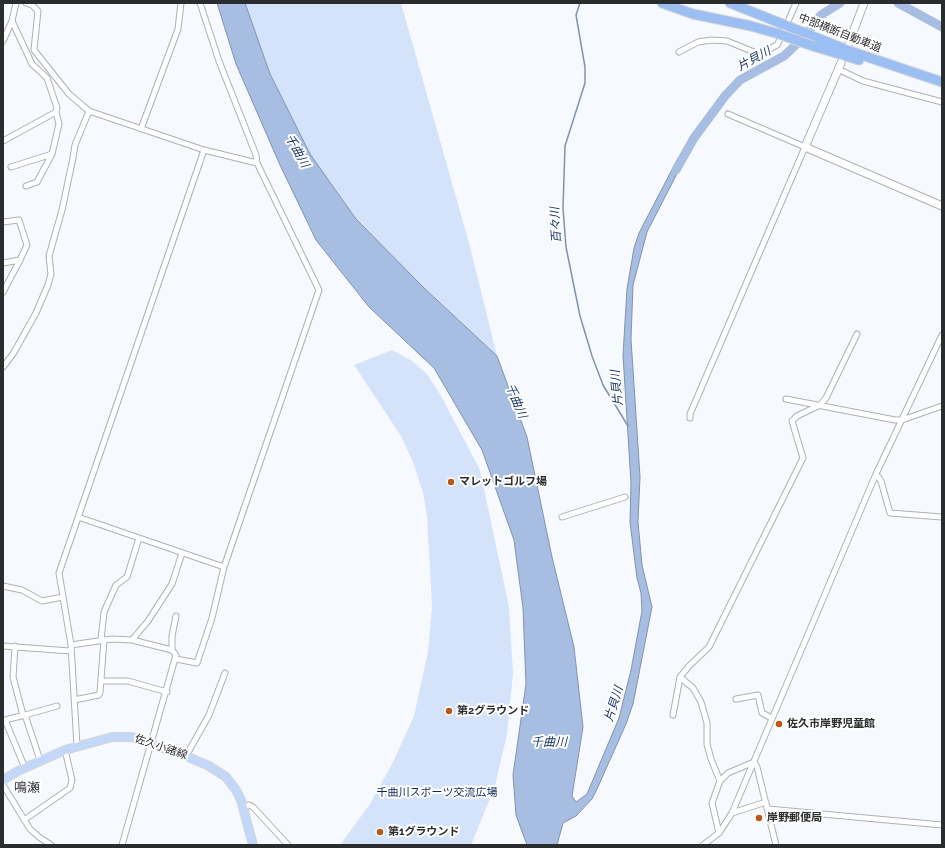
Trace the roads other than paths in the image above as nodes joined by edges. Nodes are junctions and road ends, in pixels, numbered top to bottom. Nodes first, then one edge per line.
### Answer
1 (16, 3) edge
2 (26, 3) edge
3 (181, 3) edge
4 (200, 3) edge
5 (662, 3) edge
6 (730, 3) edge
7 (741, 3) edge
8 (796, 3) edge
9 (864, 3) edge
10 (12, 21) junction
11 (787, 26) junction
12 (818, 40) junction
13 (3, 41) edge
14 (850, 47) junction
15 (679, 52) dead end
16 (839, 66) joint
17 (927, 78) junction
18 (942, 82) edge
19 (942, 102) edge
20 (89, 111) junction
21 (56, 112) junction
22 (728, 114) dead end
23 (141, 129) junction
24 (3, 141) edge
25 (805, 148) junction
26 (204, 150) junction
27 (52, 154) junction
28 (256, 163) junction
29 (11, 167) dead end
30 (26, 186) dead end
31 (942, 206) edge
32 (3, 222) edge
33 (20, 260) junction
34 (3, 263) edge
35 (3, 292) edge
36 (857, 334) dead end
37 (942, 335) edge
38 (3, 368) edge
39 (786, 399) dead end
40 (820, 405) junction
41 (942, 406) edge
42 (690, 418) dead end
43 (902, 420) junction
44 (876, 474) junction
45 (625, 497) dead end
46 (78, 517) junction
47 (562, 517) dead end
48 (942, 517) edge
49 (139, 538) junction
50 (182, 553) junction
51 (224, 567) junction
52 (3, 586) edge
53 (63, 597) junction
54 (176, 616) dead end
55 (102, 640) junction
56 (132, 640) junction
57 (3, 646) edge
58 (15, 646) junction
59 (71, 648) junction
60 (172, 650) junction
61 (176, 659) junction
62 (225, 674) dead end
63 (680, 677) junction
64 (102, 681) junction
65 (167, 692) junction
66 (736, 699) dead end
67 (74, 700) junction
68 (57, 706) dead end
69 (24, 715) junction
70 (673, 715) dead end
71 (772, 718) junction
72 (4, 719) edge
73 (152, 743) junction
74 (77, 746) junction
75 (65, 750) junction
76 (186, 756) junction
77 (40, 760) junction
78 (754, 762) junction
79 (25, 768) junction
80 (3, 780) edge
81 (720, 781) junction
82 (3, 785) edge
83 (766, 802) junction
84 (243, 806) junction
85 (768, 809) junction
86 (732, 813) junction
87 (24, 820) junction
88 (942, 824) edge
89 (719, 833) junction
90 (51, 845) edge
91 (122, 845) edge
92 (253, 845) edge
93 (288, 845) edge
94 (703, 845) edge
95 (776, 845) edge

1 - 10 street
2 - 20 street
3 - 23 street
4 - 28 street
5 - 11 highway
6 - 11 highway, 中部横断自動車道
7 - 11 highway
8 - 11 street
9 - 14 street
10 - 13 street
10 - 21 street
11 - 12 highway, bridge
11 - 12 highway
11 - 15 street
12 - 14 highway, 中部横断自動車道
12 - 17 highway
14 - 17 highway, 中部横断自動車道
16 - 19 street
16 - 25 street
17 - 18 highway, 中部横断自動車道
20 - 23 street
20 - 38 street
21 - 24 street
21 - 27 street
22 - 25 street
23 - 26 street
25 - 31 street
25 - 42 street
26 - 28 street
26 - 46 street
27 - 29 street
27 - 30 street
28 - 51 street
32 - 33 street
33 - 34 street
33 - 35 street
36 - 40 street
37 - 43 street
39 - 40 street
40 - 43 street
40 - 63 street
41 - 43 street
43 - 44 street
44 - 48 street
44 - 71 street
45 - 47 street
46 - 49 street
46 - 53 street
49 - 50 street
49 - 55 street
50 - 51 street
50 - 56 street
51 - 61 street
52 - 53 street
53 - 59 street
54 - 60 street
55 - 56 street
55 - 59 street
55 - 64 street
56 - 60 street
57 - 58 street
58 - 59 street
58 - 69 street
59 - 67 street
60 - 61 street
61 - 65 street
62 - 76 street
63 - 70 street
63 - 81 street
64 - 65 street
64 - 67 street
65 - 73 street
66 - 71 street
67 - 74 street
68 - 69 street
69 - 72 street
69 - 77 street
71 - 78 street
72 - 79 street
73 - 74 main road, 佐久小諸線
73 - 76 main road, 佐久小諸線
73 - 91 street
74 - 75 main road, 佐久小諸線
75 - 77 main road, 佐久小諸線
75 - 87 street
76 - 84 main road, 佐久小諸線
77 - 79 main road, 佐久小諸線
78 - 81 street
78 - 83 street
78 - 86 street
79 - 80 main road, 佐久小諸線
81 - 89 street
82 - 87 street
83 - 85 street
83 - 86 street
84 - 92 main road, 佐久小諸線
84 - 93 street
85 - 88 street
85 - 95 street
86 - 89 street
87 - 90 street
89 - 94 street

